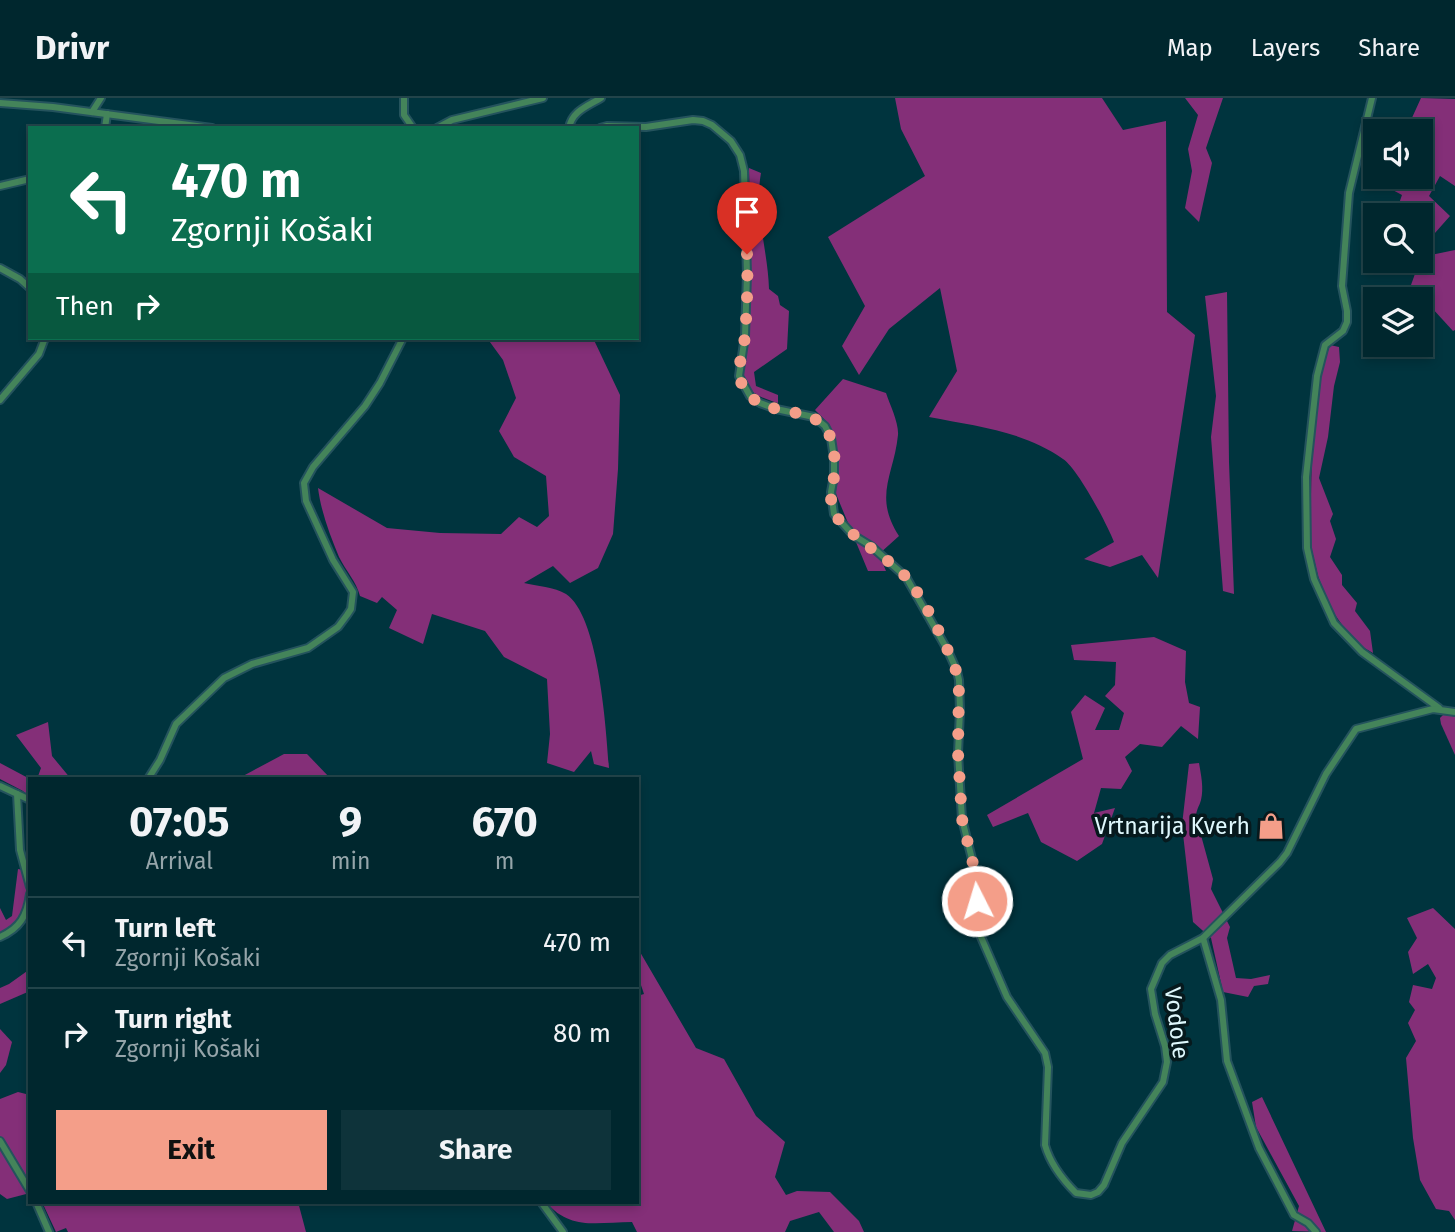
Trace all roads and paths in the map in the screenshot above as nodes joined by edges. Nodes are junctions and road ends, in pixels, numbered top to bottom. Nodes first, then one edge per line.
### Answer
1 (101, 98) edge
2 (404, 98) edge
3 (543, 98) edge
4 (601, 98) edge
5 (1372, 98) edge
6 (0, 103) edge
7 (92, 112) junction
8 (107, 114) junction
9 (105, 126) edge
10 (197, 126) edge
11 (412, 126) edge
12 (441, 126) edge
13 (569, 126) edge
14 (639, 128) edge
15 (28, 179) edge
16 (0, 186) edge
17 (0, 268) edge
18 (28, 287) edge
19 (44, 340) edge
20 (402, 340) edge
21 (0, 400) edge
22 (1438, 708) junction
23 (1455, 712) edge
24 (149, 777) edge
25 (0, 786) edge
26 (17, 794) junction
27 (28, 799) edge
28 (28, 880) edge
29 (28, 910) edge
30 (0, 937) edge
31 (1203, 938) junction
32 (0, 1141) edge
33 (28, 1188) edge
34 (37, 1204) edge
35 (542, 1204) edge
36 (1313, 1229) edge
37 (48, 1232) edge
38 (563, 1232) edge

1 - 7 street
2 - 11 street
3 - 12 street
4 - 13 street
5 - 22 street
6 - 7 street
7 - 8 street
8 - 9 street
8 - 10 street
14 - 31 street, Vodole
15 - 16 street
17 - 18 street
19 - 21 street
20 - 24 street
22 - 23 street
22 - 31 street
25 - 26 street
26 - 27 street
26 - 28 street
29 - 30 street
31 - 36 street, Vodole
32 - 33 street
34 - 37 street
35 - 38 street

